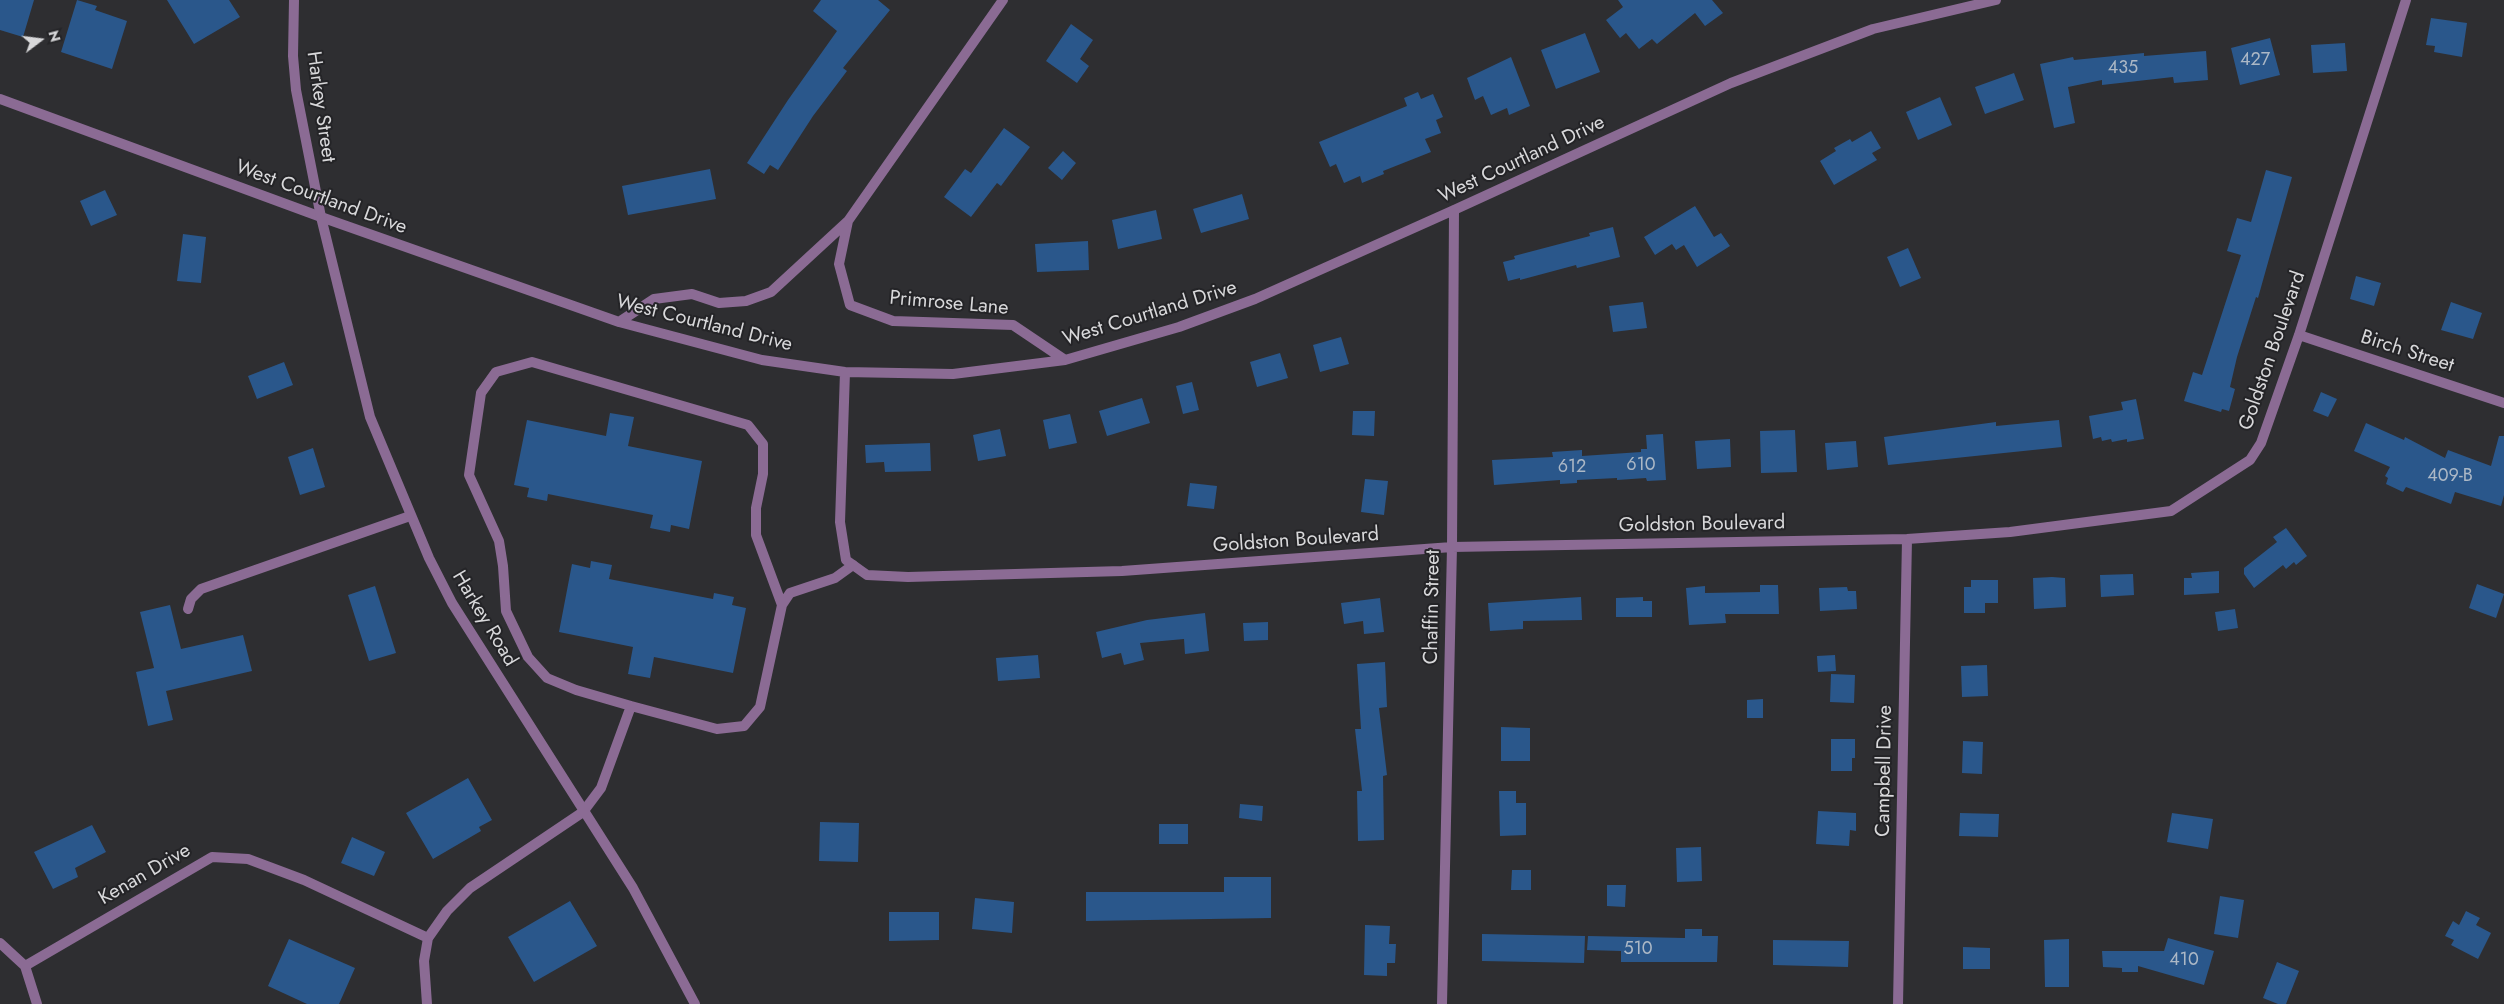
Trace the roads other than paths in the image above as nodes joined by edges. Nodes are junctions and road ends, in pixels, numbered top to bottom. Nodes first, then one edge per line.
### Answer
1 (294, 0) edge
2 (1003, 0) edge
3 (1996, 0) edge
4 (2406, 0) edge
5 (0, 99) edge
6 (1454, 210) junction
7 (321, 217) junction
8 (848, 221) junction
9 (619, 322) junction
10 (2299, 334) junction
11 (1065, 360) junction
12 (845, 372) junction
13 (2504, 402) edge
14 (410, 516) junction
15 (1907, 540) junction
16 (1452, 547) junction
17 (853, 565) junction
18 (782, 605) junction
19 (188, 609) dead end
20 (631, 706) junction
21 (583, 812) junction
22 (428, 938) junction
23 (0, 943) edge
24 (25, 966) junction
25 (37, 1004) edge
26 (427, 1004) edge
27 (695, 1004) edge
28 (1442, 1004) edge
29 (1898, 1004) edge

1 - 7 street, Harkey Street
2 - 8 street, Primrose Lane
3 - 6 street, West Courtland Drive
4 - 10 street, Goldston Boulevard
5 - 7 street, West Courtland Drive
6 - 11 street, West Courtland Drive
6 - 16 street, Chaffin Street
7 - 9 street, West Courtland Drive
7 - 14 street, Harkey Road
8 - 9 street, Primrose Lane
8 - 11 street, Primrose Lane
9 - 12 street, West Courtland Drive
10 - 13 street, Birch Street
10 - 15 street, Goldston Boulevard
11 - 12 street, West Courtland Drive
12 - 17 street
14 - 19 street
14 - 21 street, Harkey Road
15 - 16 street, Goldston Boulevard
15 - 29 street, Campbell Drive
16 - 17 street, Goldston Boulevard
16 - 28 street, Chaffin Street
17 - 18 street
18 - 20 street
18 - 20 street
20 - 21 street
21 - 22 street
21 - 27 street, Harkey Road
22 - 24 street, Kenan Drive
22 - 26 street
23 - 24 street
24 - 25 street

